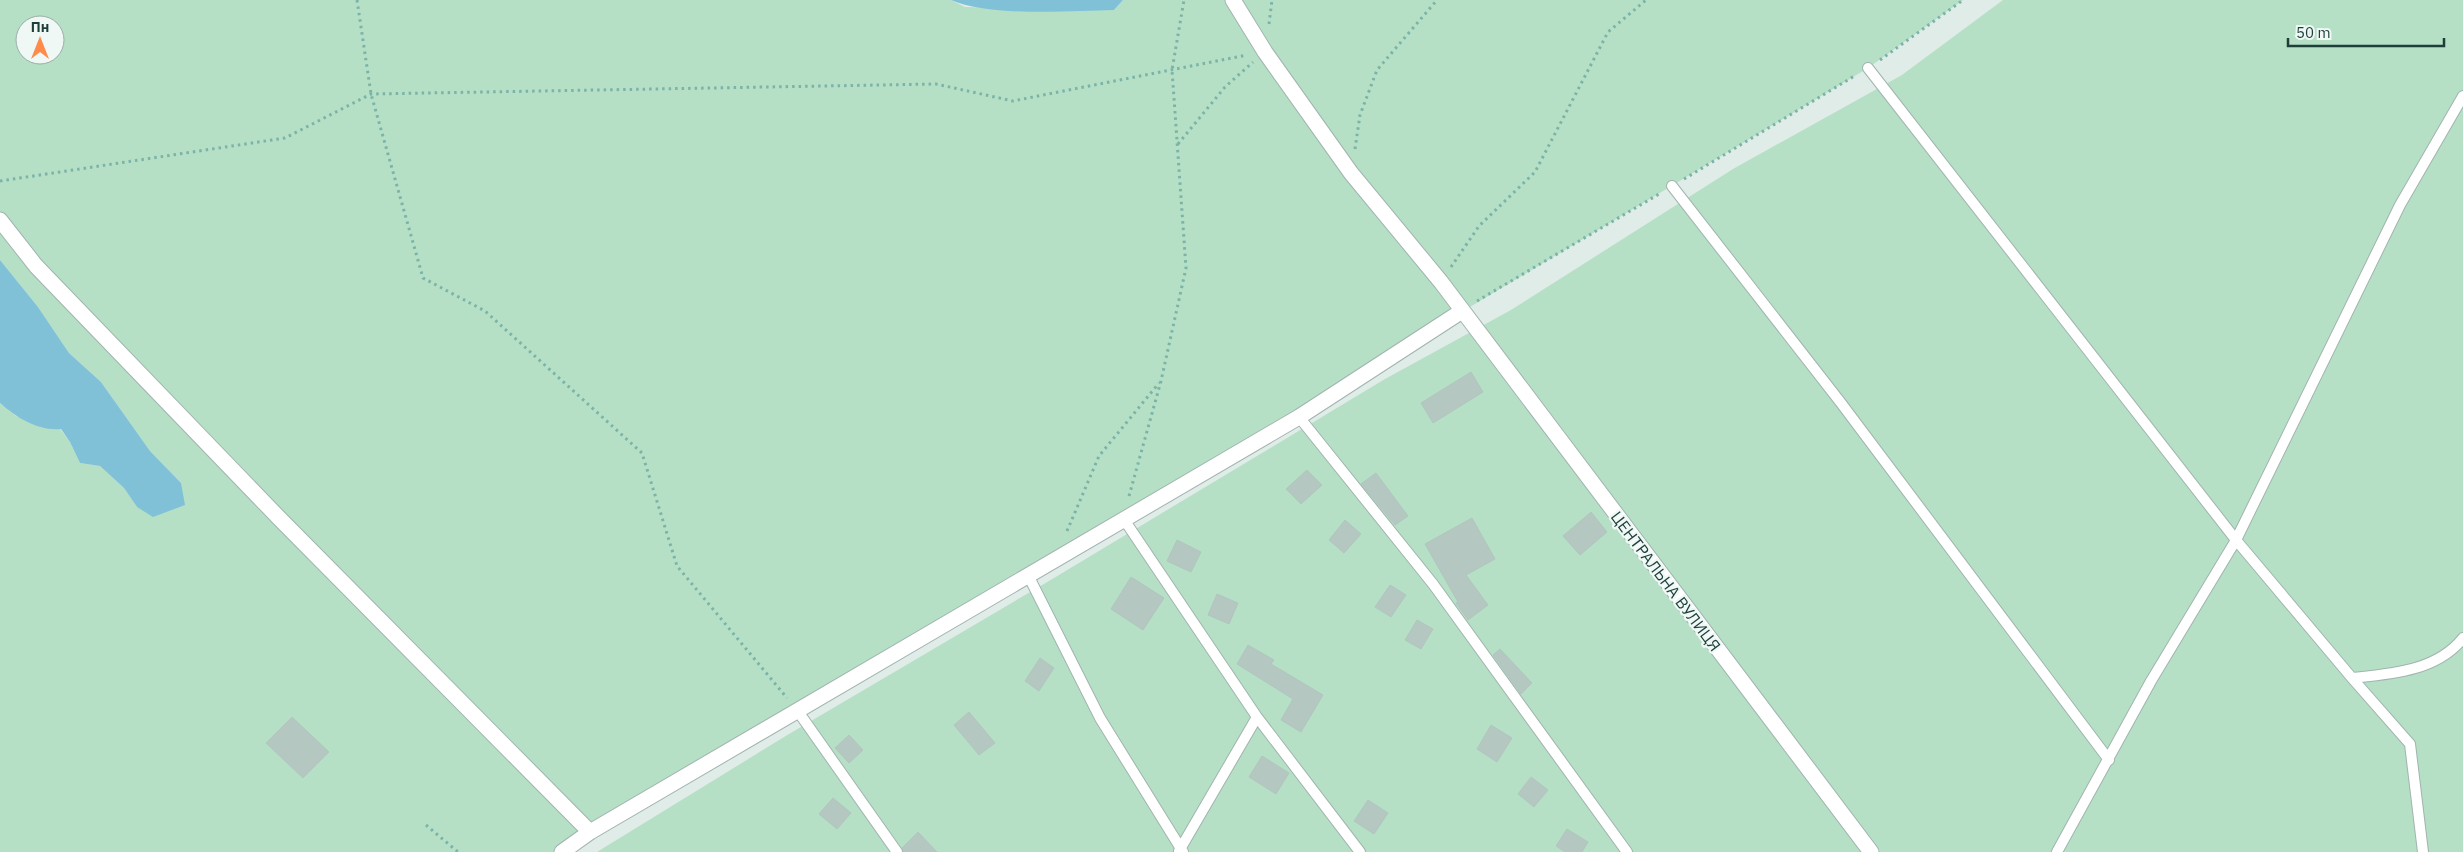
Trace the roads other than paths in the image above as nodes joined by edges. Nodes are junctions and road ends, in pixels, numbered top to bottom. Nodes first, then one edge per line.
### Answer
1 (1233, 0) edge
2 (1868, 68) road end
3 (2463, 96) edge
4 (1672, 186) road end
5 (0, 220) edge
6 (1462, 311) junction
7 (1299, 416) junction
8 (1123, 518) junction
9 (2236, 540) junction
10 (1028, 575) junction
11 (2463, 638) edge
12 (2352, 678) junction
13 (797, 710) junction
14 (1257, 717) junction
15 (2110, 760) junction
16 (590, 832) junction
17 (1181, 850) edge
18 (562, 852) edge
19 (897, 852) edge
20 (1360, 852) edge
21 (1627, 852) edge
22 (1871, 852) edge
23 (2056, 852) edge
24 (2423, 852) edge

1 - 6 street, ЦЕНТРАЛЬНА ВУЛИЦЯ
2 - 9 lane
3 - 9 lane
4 - 15 lane
5 - 16 street
6 - 7 street
6 - 22 street, ЦЕНТРАЛЬНА ВУЛИЦЯ
7 - 8 street
7 - 21 lane
8 - 10 street
8 - 14 lane
9 - 12 lane
9 - 15 lane
10 - 13 street
10 - 17 lane
11 - 12 lane
12 - 24 lane
13 - 16 street
13 - 19 lane
14 - 17 lane
14 - 20 lane
15 - 23 lane
16 - 18 street

